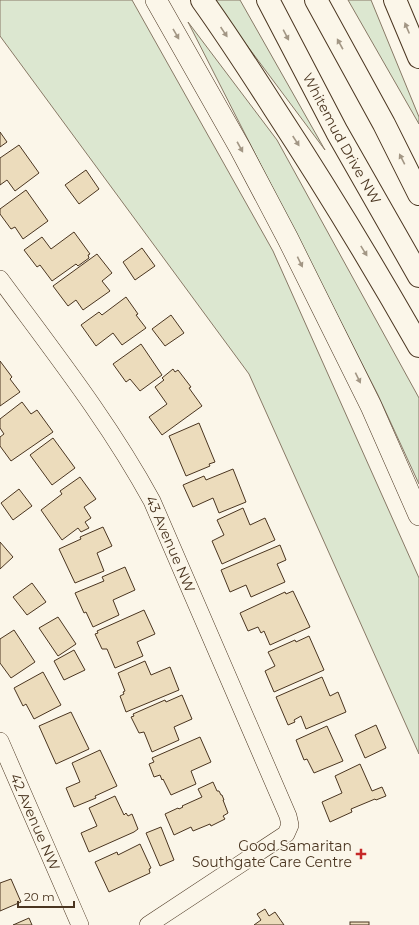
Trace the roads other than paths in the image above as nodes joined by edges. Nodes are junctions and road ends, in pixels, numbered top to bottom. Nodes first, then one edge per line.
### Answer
1 (156, 0) edge
2 (202, 0) edge
3 (268, 0) edge
4 (316, 0) edge
5 (395, 0) edge
6 (419, 57) edge
7 (419, 194) edge
8 (419, 276) edge
9 (0, 278) edge
10 (419, 346) edge
11 (419, 515) edge
12 (0, 741) edge
13 (80, 925) edge
14 (148, 925) edge

1 -> 11 street
2 -> 10 highway
3 -> 8 highway, Whitemud Drive NW
7 -> 4 highway
6 -> 5 highway
9 - 14 street, 43 Avenue NW
12 - 13 street, 42 Avenue NW

